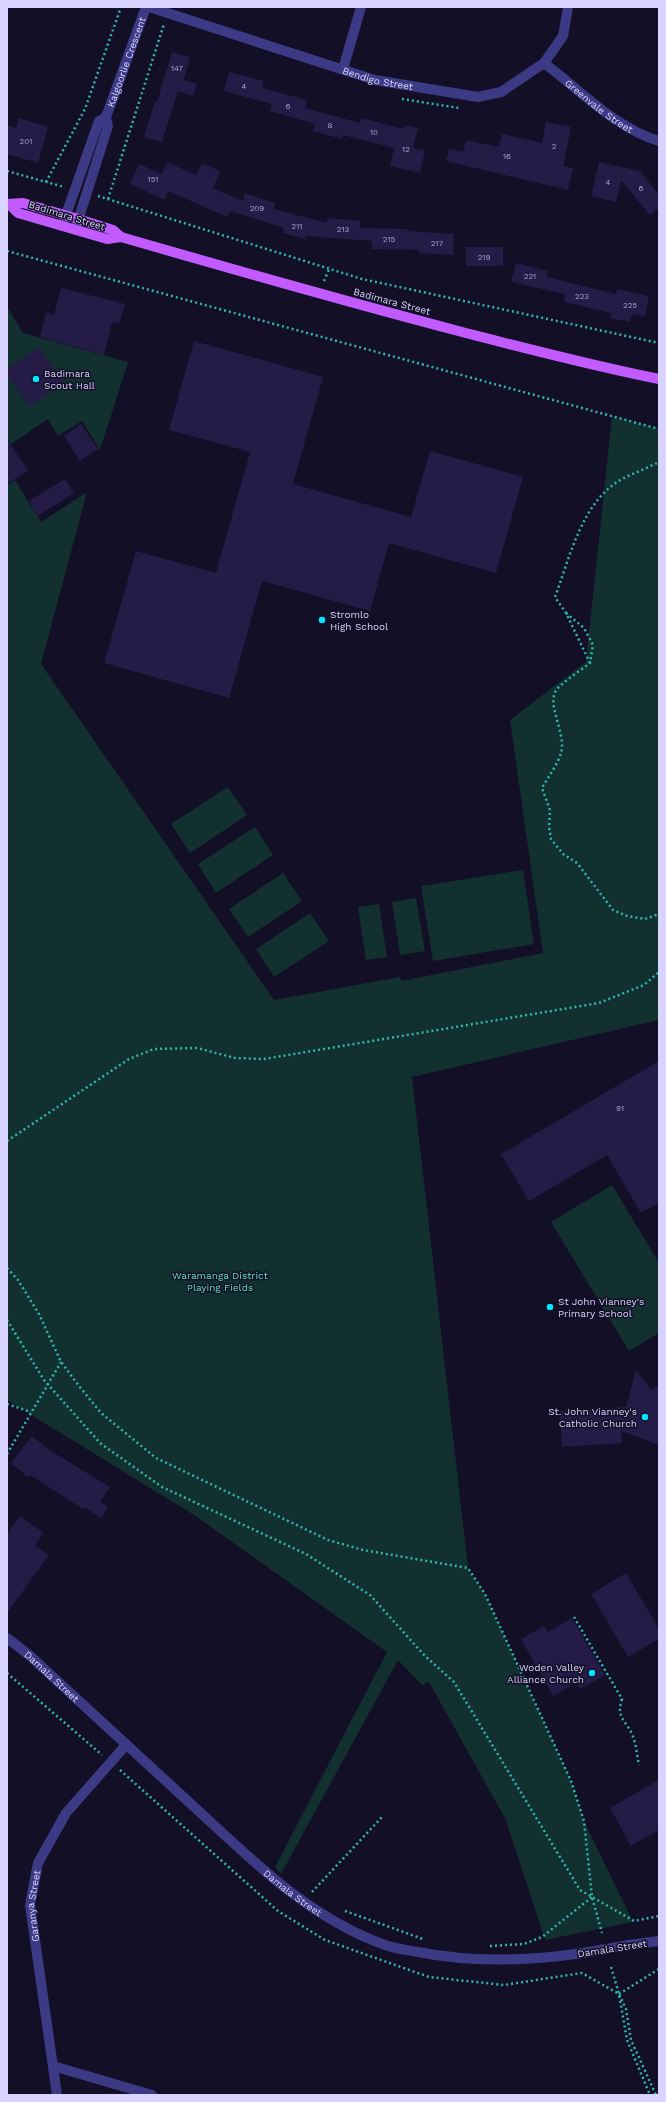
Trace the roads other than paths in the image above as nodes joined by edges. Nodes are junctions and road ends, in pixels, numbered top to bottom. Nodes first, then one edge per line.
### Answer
1 (146, 7) edge
2 (150, 7) edge
3 (361, 7) edge
4 (568, 7) edge
5 (544, 63) junction
6 (343, 69) junction
7 (106, 116) junction
8 (659, 142) edge
9 (9, 204) edge
10 (65, 216) junction
11 (78, 219) junction
12 (62, 226) junction
13 (75, 230) junction
14 (121, 237) junction
15 (659, 379) edge
16 (7, 1638) edge
17 (126, 1744) junction
18 (659, 1941) edge
19 (53, 2066) junction
20 (58, 2095) edge
21 (152, 2095) edge

1 - 7 street, Kalgoorlie Crescent
2 - 6 street, Bendigo Street
3 - 6 street
4 - 5 street, Bendigo Street
5 - 6 street, Bendigo Street
5 - 8 street, Greenvale Street
7 - 10 street, Kalgoorlie Crescent
7 - 11 street, Kalgoorlie Crescent
9 - 10 main road, Badimara Street
9 - 12 main road, Badimara Street
10 - 11 main road, Badimara Street
10 - 12 street, Kalgoorlie Crescent
11 - 13 street, Kalgoorlie Crescent
11 - 14 main road, Badimara Street
12 - 13 main road, Badimara Street
13 - 14 main road, Badimara Street
14 - 15 main road, Badimara Street
16 - 17 street, Damala Street
17 - 18 street, Damala Street, bridge
17 - 19 street, Garanya Street
19 - 20 street, Garanya Street
19 - 21 street

